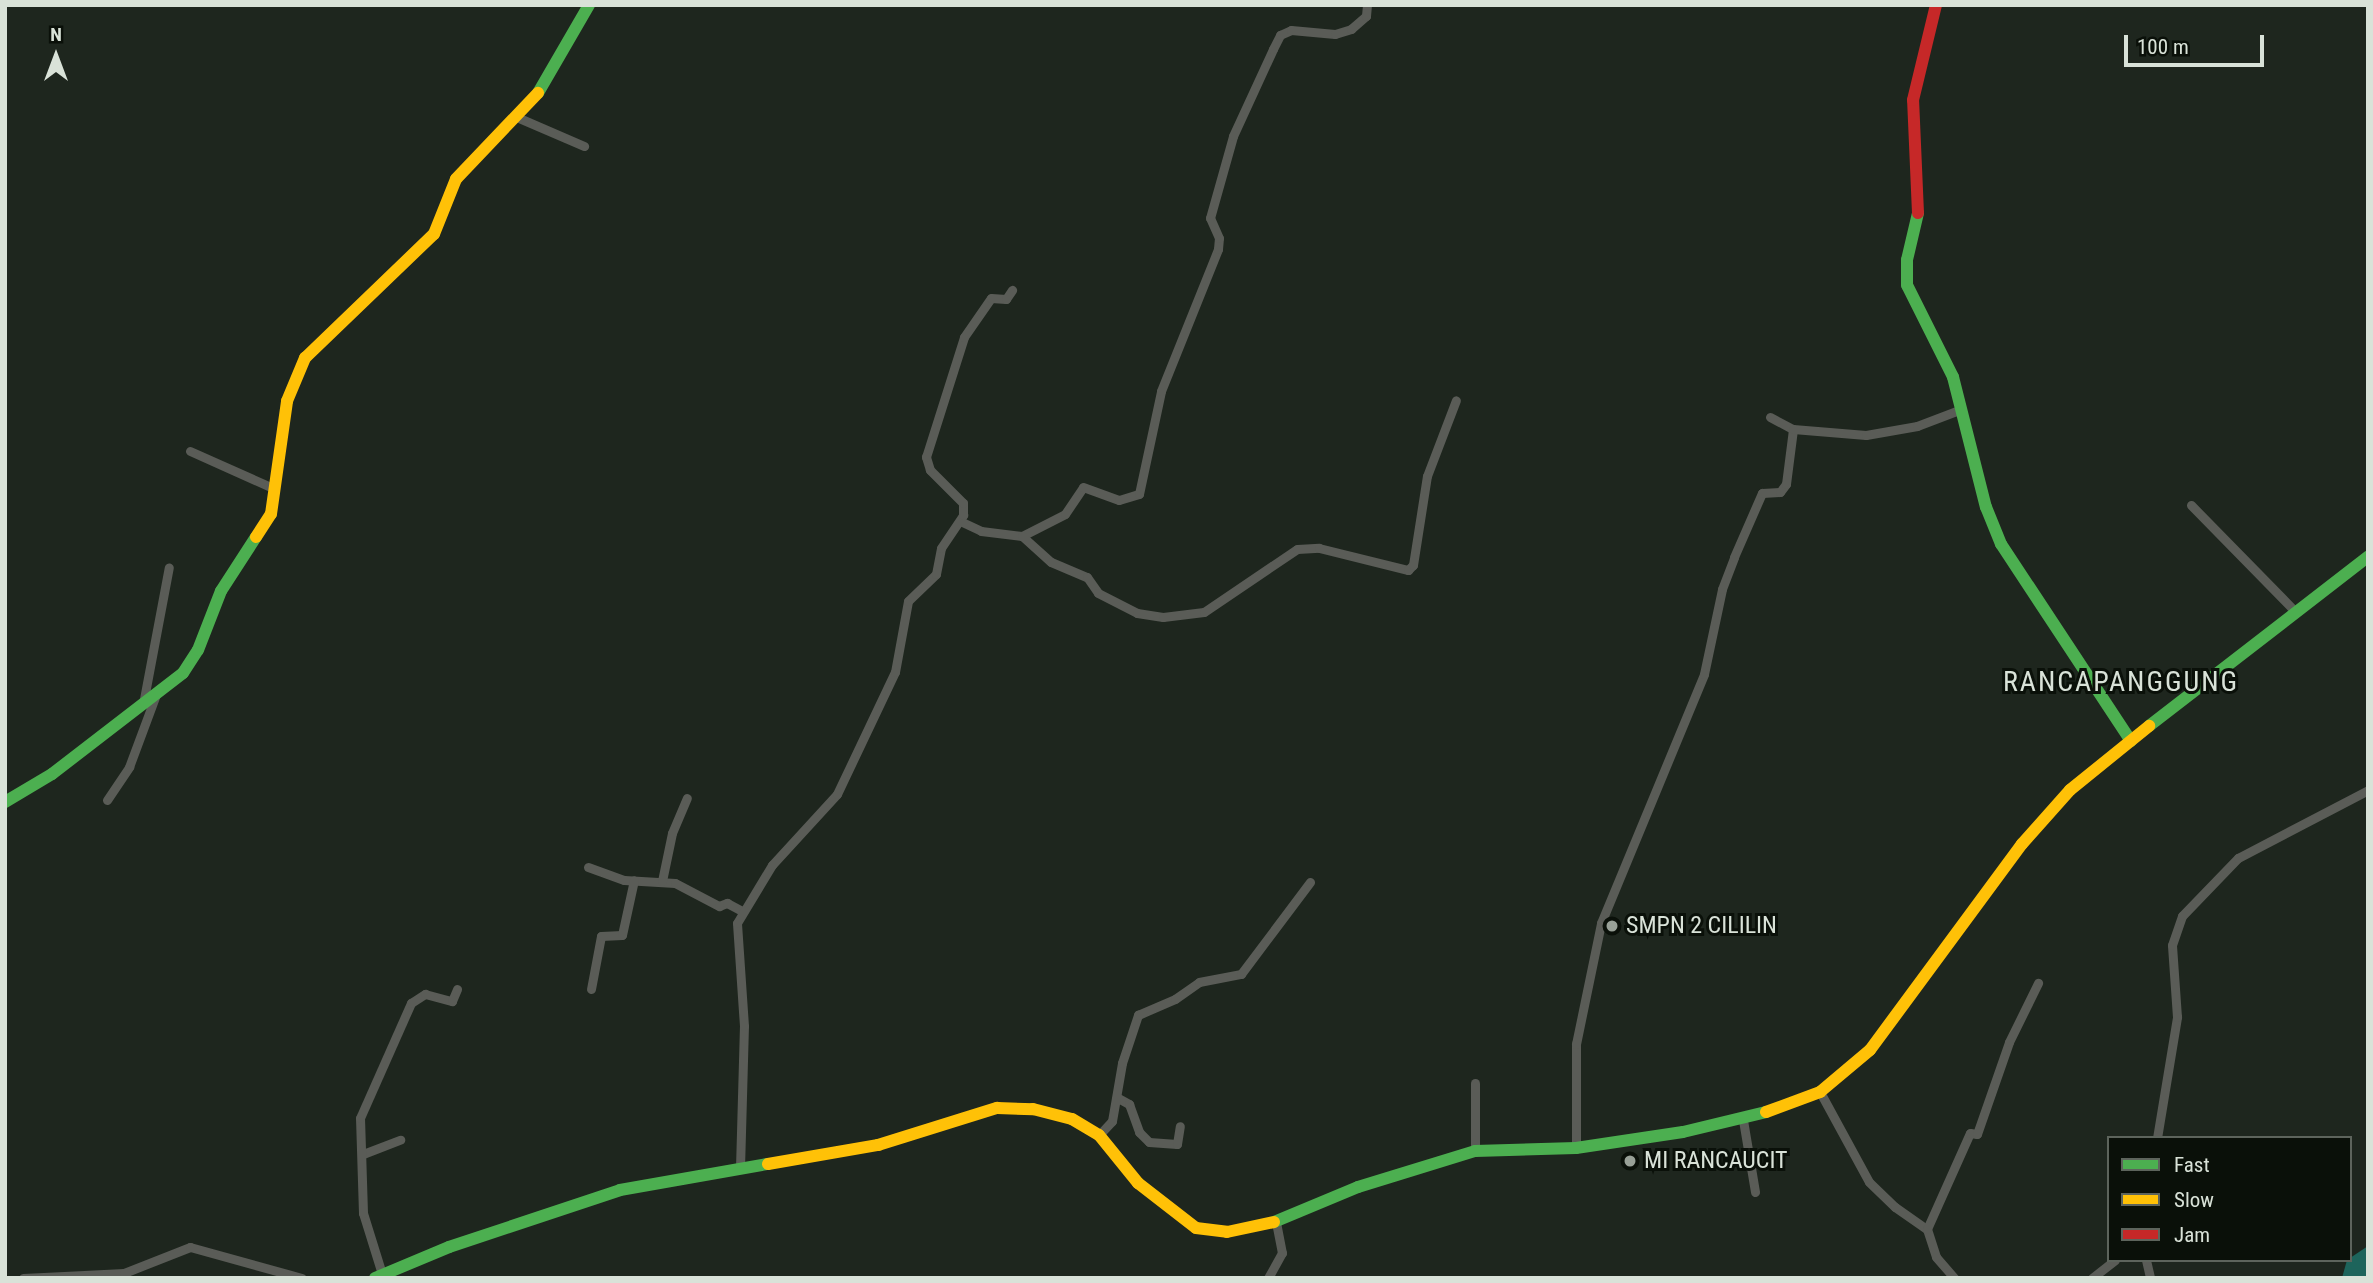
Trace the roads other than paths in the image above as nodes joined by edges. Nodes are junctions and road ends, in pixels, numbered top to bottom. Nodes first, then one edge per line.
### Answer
1 (589, 5) edge
2 (1367, 5) edge
3 (1936, 5) edge
4 (519, 118) junction
5 (584, 145) dead end
6 (1012, 290) dead end
7 (1456, 401) dead end
8 (1959, 410) junction
9 (1770, 418) dead end
10 (1793, 429) junction
11 (190, 451) dead end
12 (275, 489) junction
13 (2191, 505) dead end
14 (960, 521) junction
15 (1022, 536) junction
16 (2368, 557) edge
17 (169, 567) dead end
18 (2294, 610) junction
19 (155, 697) junction
20 (142, 706) junction
21 (2131, 741) junction
22 (2368, 790) edge
23 (687, 798) dead end
24 (107, 800) dead end
25 (5, 802) edge
26 (588, 867) dead end
27 (634, 880) junction
28 (662, 881) junction
29 (1310, 882) dead end
30 (742, 911) junction
31 (2038, 984) dead end
32 (457, 989) dead end
33 (591, 989) dead end
34 (1475, 1083) dead end
35 (1821, 1092) junction
36 (1118, 1098) junction
37 (1743, 1120) junction
38 (1180, 1126) dead end
39 (1099, 1135) junction
40 (2157, 1136) edge
41 (400, 1140) dead end
42 (1576, 1148) junction
43 (1475, 1151) junction
44 (363, 1154) junction
45 (740, 1168) junction
46 (1755, 1192) dead end
47 (1276, 1222) junction
48 (1927, 1229) junction
49 (2112, 1262) edge
50 (378, 1276) edge
51 (23, 1278) edge
52 (302, 1278) edge
53 (1268, 1278) edge
54 (1954, 1278) edge
55 (2092, 1278) edge

1 - 4 main road
2 - 15 street
3 - 8 main road
4 - 5 street
4 - 12 main road
6 - 14 street
7 - 15 street
8 - 10 street
8 - 21 main road
9 - 10 street
10 - 42 street
11 - 12 street
12 - 19 main road
13 - 18 street
14 - 15 street
14 - 30 street
16 - 18 main road
17 - 20 street
18 - 21 main road
19 - 20 main road
19 - 24 street
20 - 25 main road
21 - 35 main road
22 - 40 street
23 - 28 street
26 - 27 street
27 - 28 street
27 - 33 street
28 - 30 street
29 - 36 street
30 - 45 street
31 - 48 street
32 - 44 street
34 - 43 street
35 - 37 main road
35 - 48 street
36 - 38 street
36 - 39 street
37 - 42 main road
37 - 46 street
39 - 45 main road
39 - 47 main road
41 - 44 street
42 - 43 main road
43 - 47 main road
44 - 50 street
45 - 50 main road
47 - 53 street
48 - 54 street
49 - 55 street
51 - 52 street

